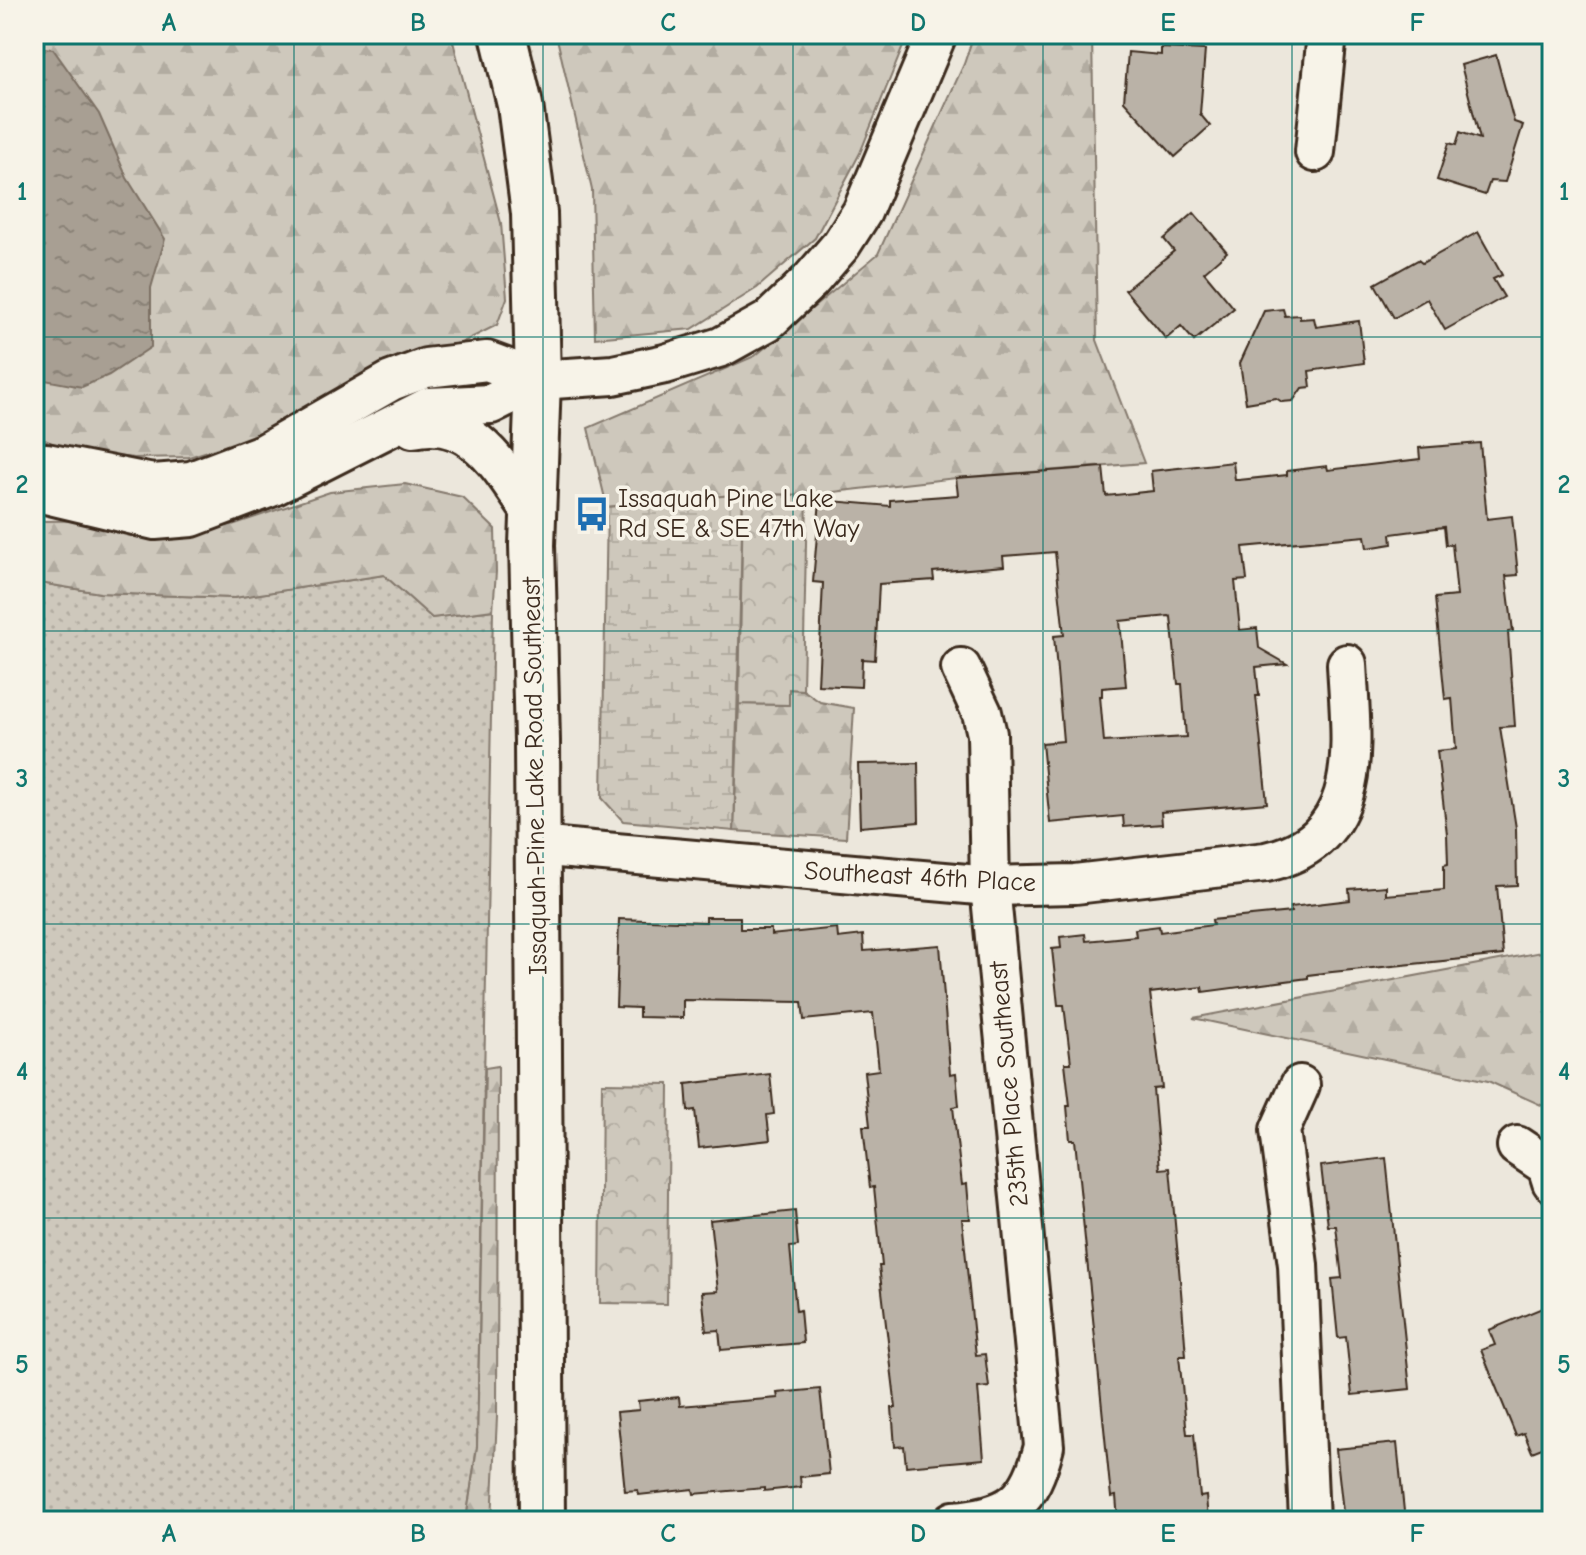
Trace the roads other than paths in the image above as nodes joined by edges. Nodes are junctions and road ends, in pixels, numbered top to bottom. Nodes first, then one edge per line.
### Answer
1 (503, 34) edge
2 (937, 34) edge
3 (1327, 34) edge
4 (1315, 152) dead end
5 (538, 380) junction
6 (363, 438) junction
7 (34, 464) edge
8 (34, 488) edge
9 (532, 513) junction
10 (1347, 664) dead end
11 (961, 668) dead end
12 (536, 846) junction
13 (990, 886) junction
14 (1300, 1085) dead end
15 (1517, 1146) dead end
16 (1552, 1182) edge
17 (542, 1521) edge
18 (954, 1521) edge
19 (1309, 1521) edge

1 - 5 main road, Issaquah-Pine Lake Road Southeast
2 - 5 street
3 - 4 street
5 - 6 street
5 - 7 street
5 - 9 main road, Issaquah-Pine Lake Road Southeast
6 - 8 street
6 - 9 street
9 - 12 main road, Issaquah-Pine Lake Road Southeast
10 - 13 street, Southeast 46th Place
11 - 13 street, 235th Place Southeast
12 - 13 street, Southeast 46th Place
12 - 17 main road, Issaquah-Pine Lake Road Southeast
13 - 18 street, 235th Place Southeast
14 - 19 street
15 - 16 street

